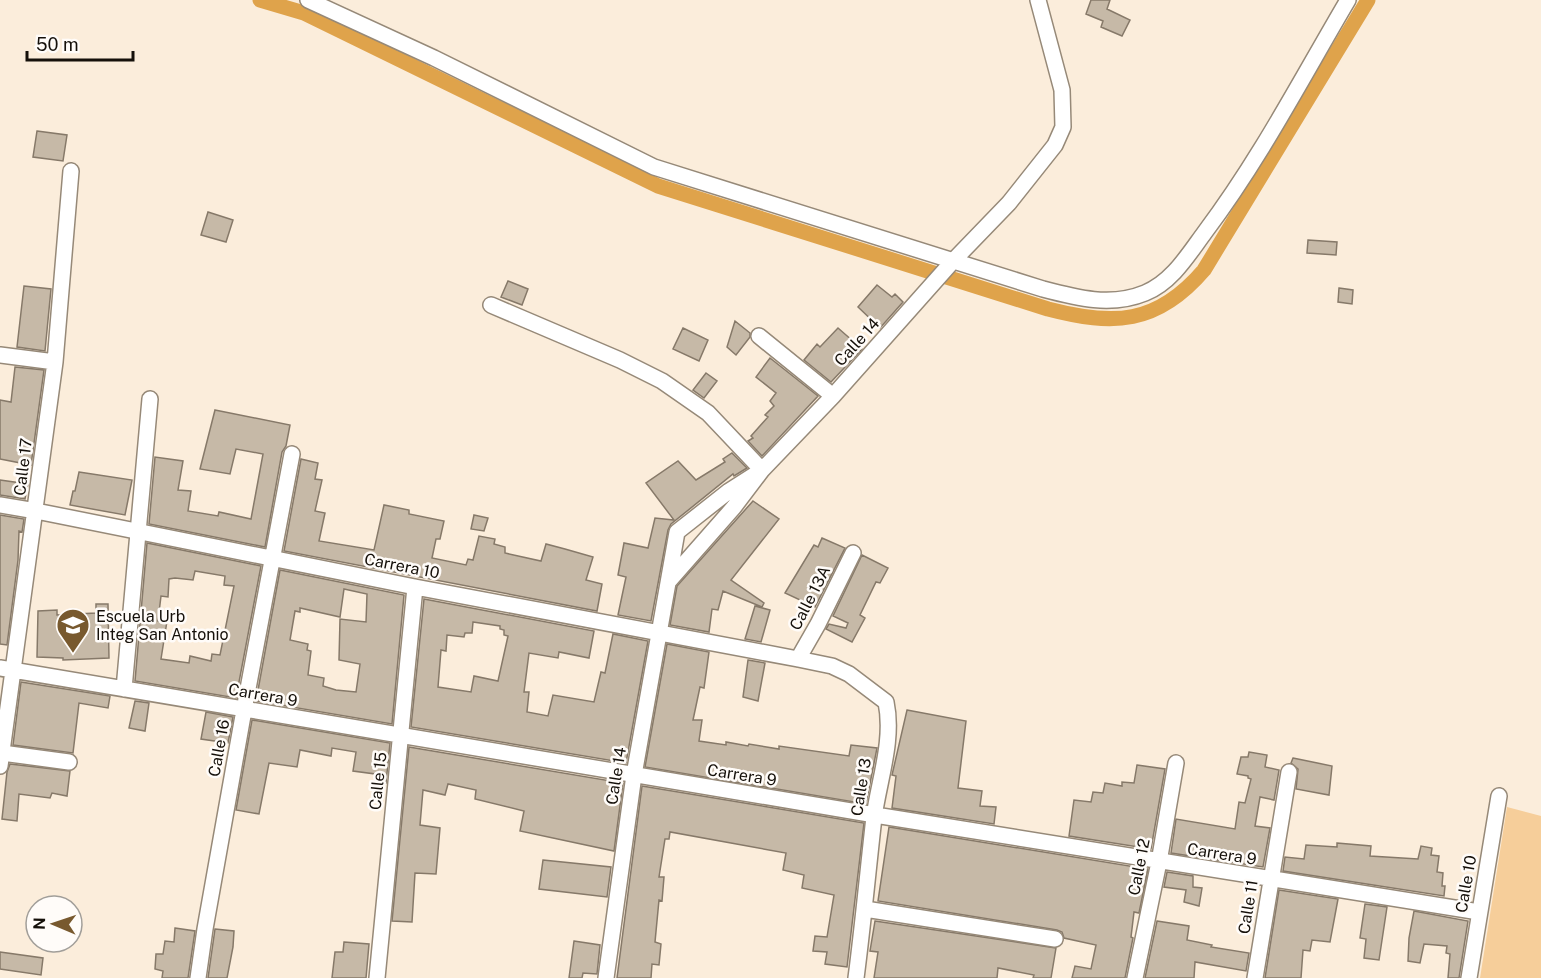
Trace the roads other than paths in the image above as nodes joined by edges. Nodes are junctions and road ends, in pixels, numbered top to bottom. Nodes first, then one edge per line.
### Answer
1 (308, 0) edge
2 (1038, 0) edge
3 (1348, 0) edge
4 (71, 171) dead end
5 (953, 261) junction
6 (492, 305) dead end
7 (759, 336) dead end
8 (0, 355) edge
9 (55, 362) junction
10 (833, 396) junction
11 (150, 399) dead end
12 (292, 454) dead end
13 (762, 470) junction
14 (0, 505) edge
15 (36, 511) junction
16 (137, 531) junction
17 (853, 554) dead end
18 (272, 559) junction
19 (669, 581) junction
20 (415, 587) junction
21 (658, 634) junction
22 (798, 659) junction
23 (7, 669) edge
24 (124, 689) junction
25 (244, 710) junction
26 (400, 736) junction
27 (1, 759) edge
28 (69, 762) dead end
29 (1176, 763) dead end
30 (1289, 772) dead end
31 (634, 775) junction
32 (1499, 796) dead end
33 (875, 815) junction
34 (1159, 862) junction
35 (1270, 880) junction
36 (864, 909) junction
37 (1479, 912) junction
38 (1055, 939) dead end
39 (198, 978) edge
40 (377, 978) edge
41 (606, 978) edge
42 (856, 978) edge
43 (1135, 978) edge
44 (1255, 978) edge
45 (1468, 978) edge

1 - 5 street
2 - 5 street, Calle 14
3 - 5 street
4 - 9 street, Calle 17
5 - 10 street, Calle 14
6 - 13 street
7 - 10 street
8 - 9 street
9 - 15 street, Calle 17
10 - 13 street, Calle 14
11 - 16 street
12 - 18 street, Calle 16
13 - 19 street, Calle 14
13 - 19 street, Calle 14
14 - 15 street, Carrera 10
15 - 16 street, Carrera 10
15 - 23 street, Calle 17
16 - 18 street, Carrera 10
16 - 24 street
17 - 22 street, Calle 13A
18 - 20 street, Carrera 10
18 - 25 street, Calle 16
19 - 21 street, Calle 14
20 - 21 street, Carrera 10
20 - 26 street, Calle 15
21 - 22 street, Carrera 10
21 - 31 street, Calle 14
22 - 33 street, Calle 13
23 - 24 street, Carrera 9
23 - 27 street, Calle 17
24 - 25 street, Carrera 9
25 - 26 street, Carrera 9
25 - 39 street, Calle 16
26 - 31 street, Carrera 9
26 - 40 street, Calle 15
27 - 28 street
29 - 34 street, Calle 12
30 - 35 street, Calle 11
31 - 33 street, Carrera 9
31 - 41 street, Calle 14
32 - 37 street, Calle 10
33 - 34 street, Carrera 9
33 - 36 street, Calle 13
34 - 35 street, Carrera 9
34 - 43 street, Calle 12
35 - 37 street, Carrera 9
35 - 44 street, Calle 11
36 - 38 street
36 - 42 street, Calle 13
37 - 45 street, Calle 10

